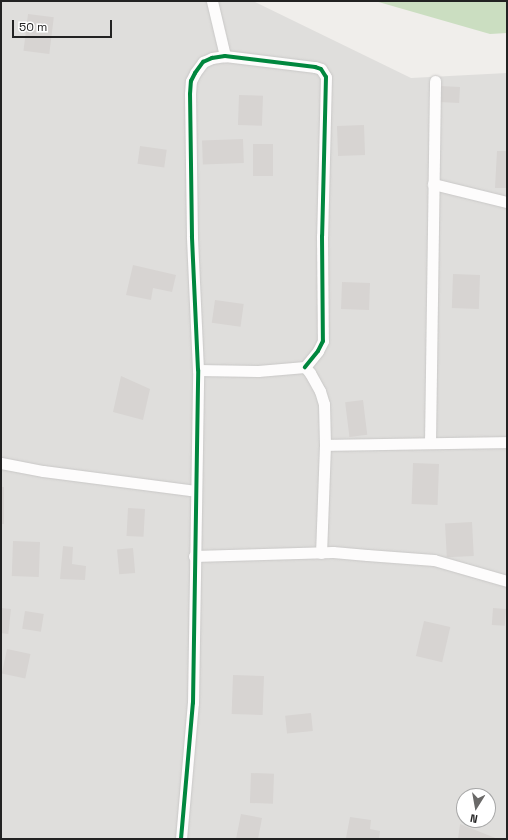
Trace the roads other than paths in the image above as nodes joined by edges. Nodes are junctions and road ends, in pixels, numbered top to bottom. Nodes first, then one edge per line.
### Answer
1 (212, 1) edge
2 (225, 56) junction
3 (435, 81) dead end
4 (433, 184) junction
5 (507, 202) edge
6 (305, 367) junction
7 (198, 370) junction
8 (507, 442) edge
9 (430, 443) junction
10 (325, 444) junction
11 (1, 463) edge
12 (196, 491) junction
13 (322, 553) junction
14 (194, 556) junction
15 (507, 581) edge
16 (181, 839) edge

1 - 2 street
2 - 6 street
2 - 7 street
3 - 4 street
4 - 5 street
4 - 9 street
6 - 7 street
6 - 10 street
7 - 12 street
8 - 9 street
9 - 10 street
10 - 13 street
11 - 12 street
12 - 14 street
13 - 14 street
13 - 15 street
14 - 16 street

